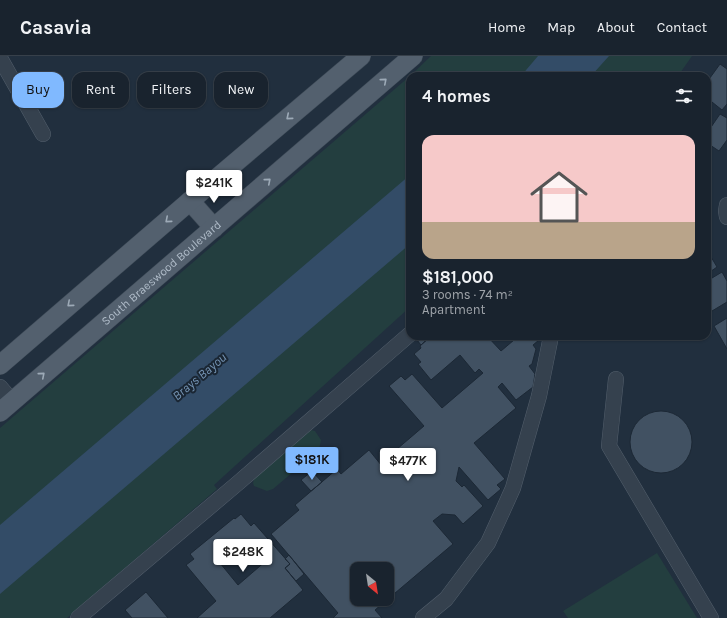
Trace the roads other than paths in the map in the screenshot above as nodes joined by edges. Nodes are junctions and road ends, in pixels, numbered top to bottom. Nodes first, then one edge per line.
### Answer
1 (361, 56) edge
2 (410, 57) edge
3 (0, 58) edge
4 (43, 134) dead end
5 (190, 201) junction
6 (727, 205) edge
7 (727, 217) edge
8 (214, 228) junction
9 (406, 337) edge
10 (550, 340) edge
11 (0, 364) edge
12 (616, 378) dead end
13 (4, 400) edge
14 (78, 618) edge
15 (424, 618) edge
16 (711, 618) edge

1 -> 5 main road
8 -> 2 main road, South Braeswood Boulevard
3 - 4 street
5 - 8 main road
5 -> 11 main road
6 - 7 street
13 -> 8 main road, South Braeswood Boulevard
9 - 14 street
10 - 15 street
12 - 16 street

